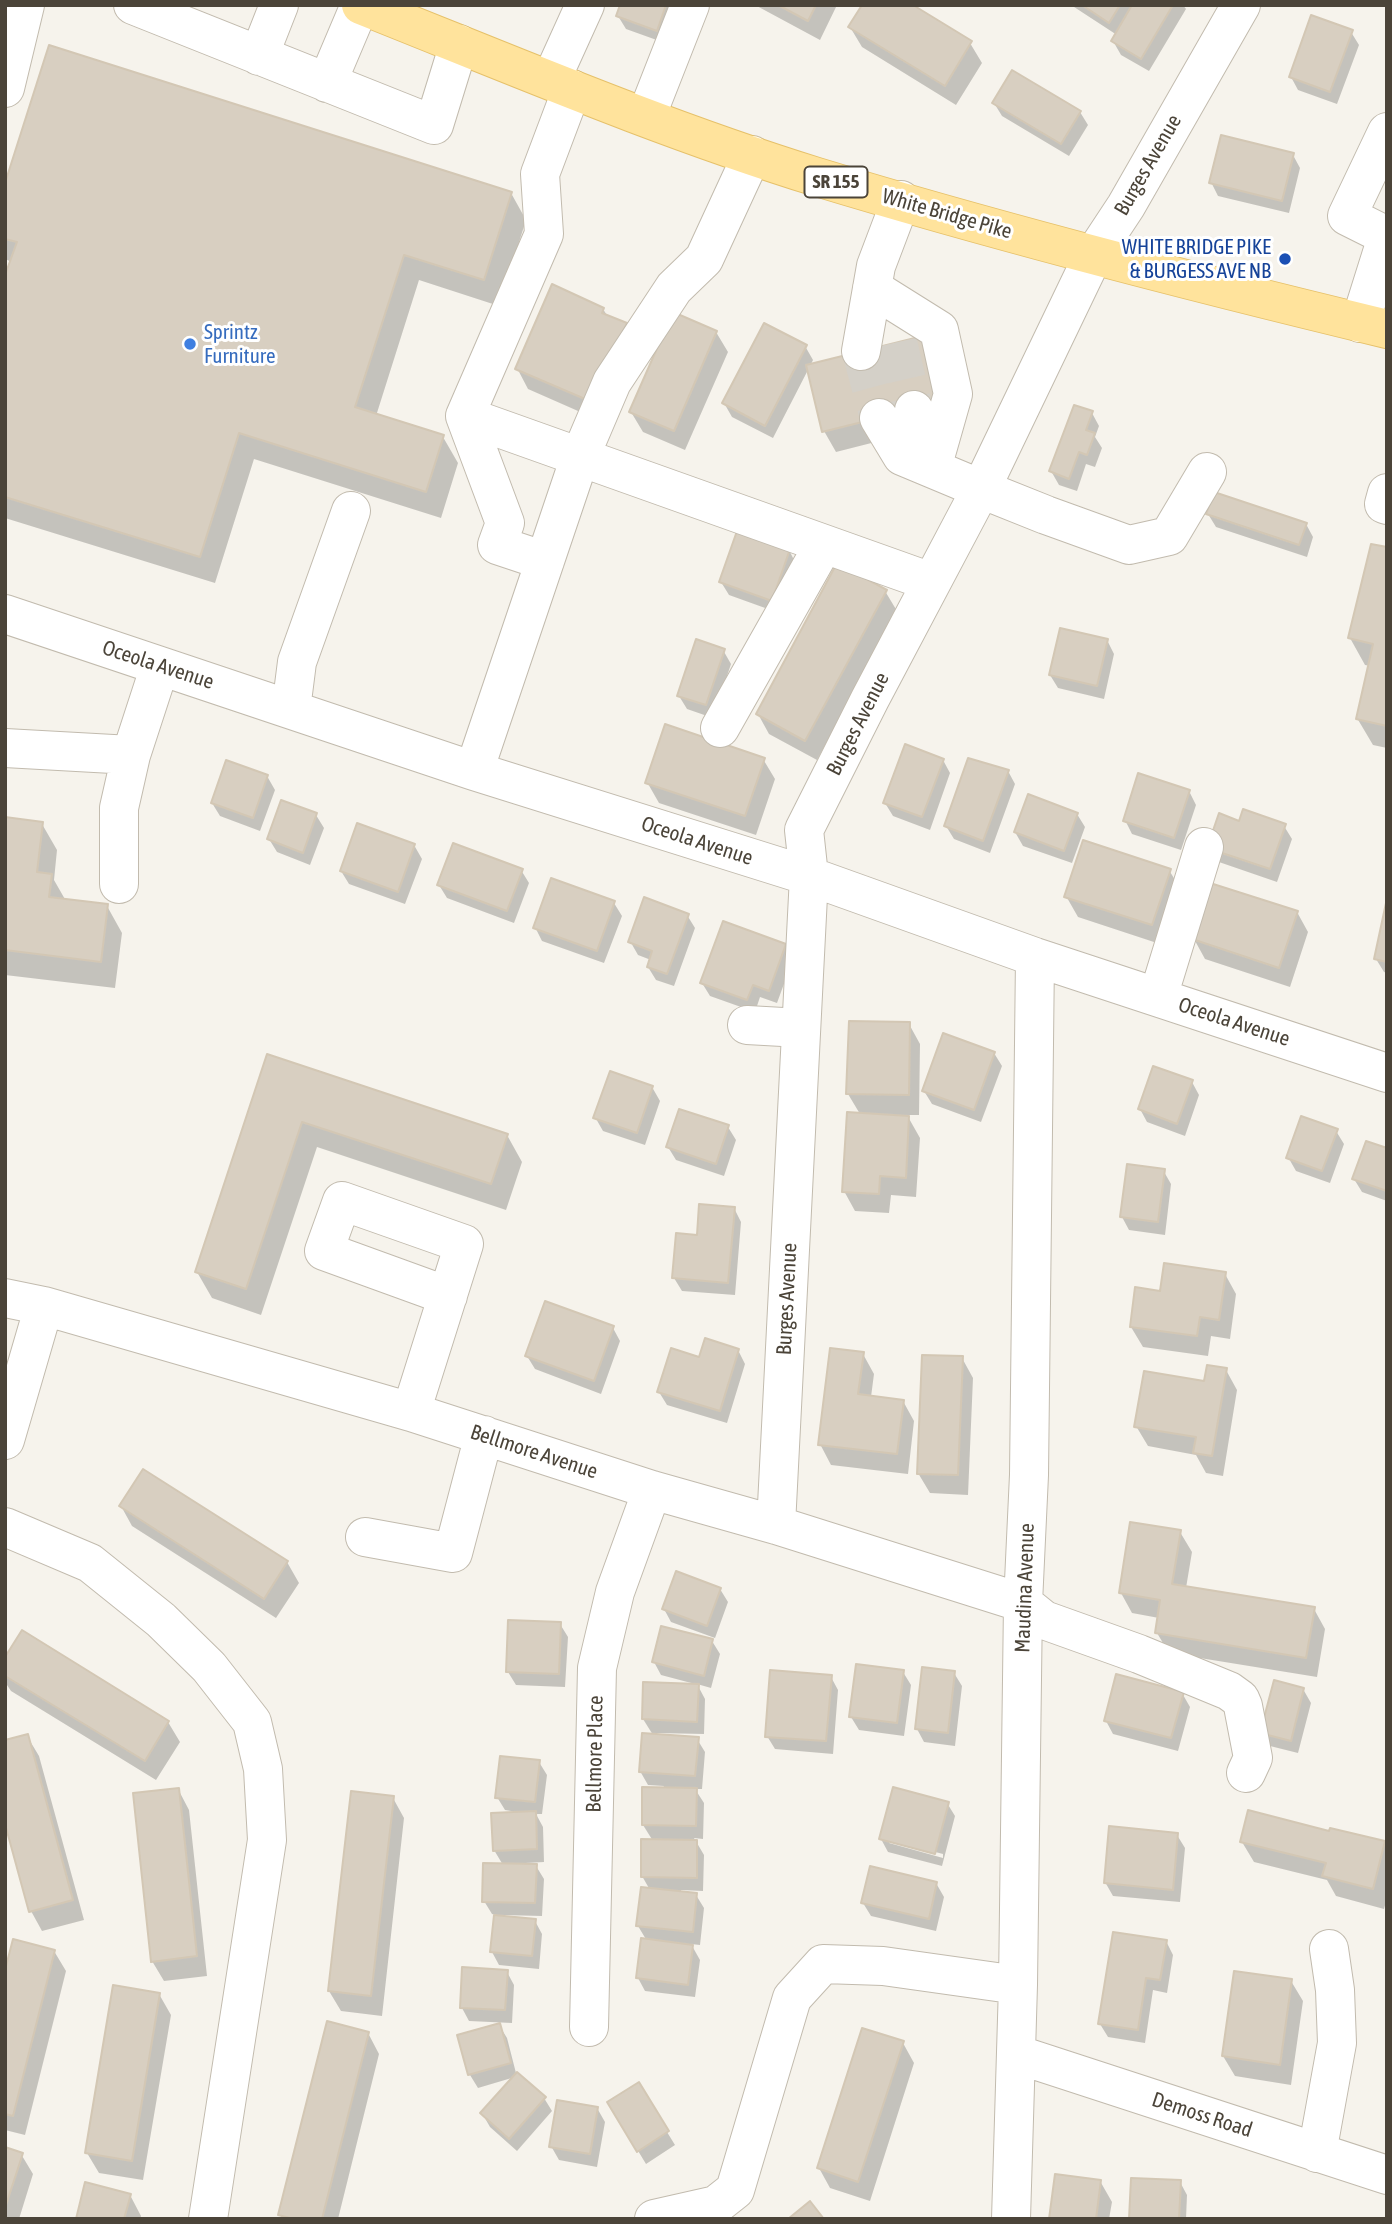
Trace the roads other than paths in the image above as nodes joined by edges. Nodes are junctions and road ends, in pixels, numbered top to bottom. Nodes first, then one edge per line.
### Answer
1 (25, 5) edge
2 (133, 5) edge
3 (279, 5) edge
4 (360, 5) edge
5 (585, 5) edge
6 (690, 5) edge
7 (1241, 5) edge
8 (459, 44) junction
9 (259, 55) junction
10 (327, 83) junction
11 (562, 85) junction
12 (5, 88) edge
13 (646, 117) junction
14 (1387, 132) edge
15 (752, 155) junction
16 (901, 200) junction
17 (1387, 236) edge
18 (1093, 256) junction
19 (885, 296) junction
20 (1373, 326) edge
21 (898, 342) tunnel mouth
22 (861, 351) tunnel mouth
23 (897, 414) tunnel mouth
24 (465, 416) junction
25 (580, 457) junction
26 (932, 468) junction
27 (1207, 471) dead end
28 (981, 489) junction
29 (1387, 493) edge
30 (1387, 505) edge
31 (351, 511) dead end
32 (824, 544) junction
33 (545, 561) junction
34 (931, 582) junction
35 (5, 614) edge
36 (160, 666) junction
37 (291, 709) junction
38 (720, 728) dead end
39 (5, 748) edge
40 (131, 755) junction
41 (474, 771) junction
42 (1204, 847) dead end
43 (809, 876) junction
44 (119, 884) dead end
45 (1035, 957) junction
46 (1158, 998) junction
47 (747, 1025) dead end
48 (801, 1028) junction
49 (1387, 1073) edge
50 (448, 1296) dead end
51 (5, 1298) edge
52 (44, 1306) junction
53 (411, 1412) junction
54 (484, 1436) junction
55 (5, 1440) edge
56 (652, 1490) junction
57 (776, 1525) junction
58 (5, 1527) edge
59 (365, 1537) dead end
60 (1023, 1603) junction
61 (1245, 1773) dead end
62 (1329, 1950) dead end
63 (1018, 1985) junction
64 (589, 2027) dead end
65 (1016, 2054) junction
66 (1317, 2152) junction
67 (1387, 2175) edge
68 (669, 2217) edge
69 (208, 2219) edge
70 (1011, 2219) edge

1 - 12 street
2 - 9 street
3 - 9 street
4 - 8 main road, White Bridge Pike / SR 155
4 - 10 street
5 - 11 street
6 - 13 street
7 - 18 street, Burges Avenue
8 - 10 street
8 - 11 main road, White Bridge Pike / SR 155
9 - 10 street
11 - 13 main road, White Bridge Pike / SR 155
11 - 24 street
13 - 15 main road, White Bridge Pike / SR 155
14 - 17 street
15 - 16 main road, White Bridge Pike / SR 155
15 - 25 street
16 - 18 main road, White Bridge Pike / SR 155
16 - 19 street
17 - 20 street
18 - 20 main road, White Bridge Pike / SR 155
18 - 28 street, Burges Avenue
19 - 21 street
19 - 22 street
19 - 26 street
23 - 26 street
24 - 25 street
24 - 33 street
25 - 32 street
25 - 33 street
26 - 28 street
27 - 28 street
28 - 34 street, Burges Avenue
29 - 30 street
31 - 37 street
32 - 34 street
32 - 38 street
33 - 41 street
34 - 43 street, Burges Avenue
35 - 36 street, Oceola Avenue
36 - 37 street, Oceola Avenue
36 - 40 street
37 - 41 street, Oceola Avenue
39 - 40 street
40 - 44 street
41 - 43 street, Oceola Avenue
42 - 46 street
43 - 45 street, Oceola Avenue
43 - 48 street, Burges Avenue
45 - 46 street, Oceola Avenue
45 - 60 street, Maudina Avenue
46 - 49 street, Oceola Avenue
47 - 48 street
48 - 57 street, Burges Avenue
50 - 53 street
51 - 52 street, Bellmore Avenue
52 - 53 street, Bellmore Avenue
52 - 55 street
53 - 54 street, Bellmore Avenue
54 - 56 street, Bellmore Avenue
54 - 59 street
56 - 57 street, Bellmore Avenue
56 - 64 street, Bellmore Place
57 - 60 street, Bellmore Avenue
58 - 69 street
60 - 61 street, Bellmore Avenue
60 - 63 street, Maudina Avenue
62 - 66 street
63 - 65 street, Maudina Avenue
63 - 68 street
65 - 66 street, Demoss Road
65 - 70 street, Maudina Avenue
66 - 67 street, Demoss Road

